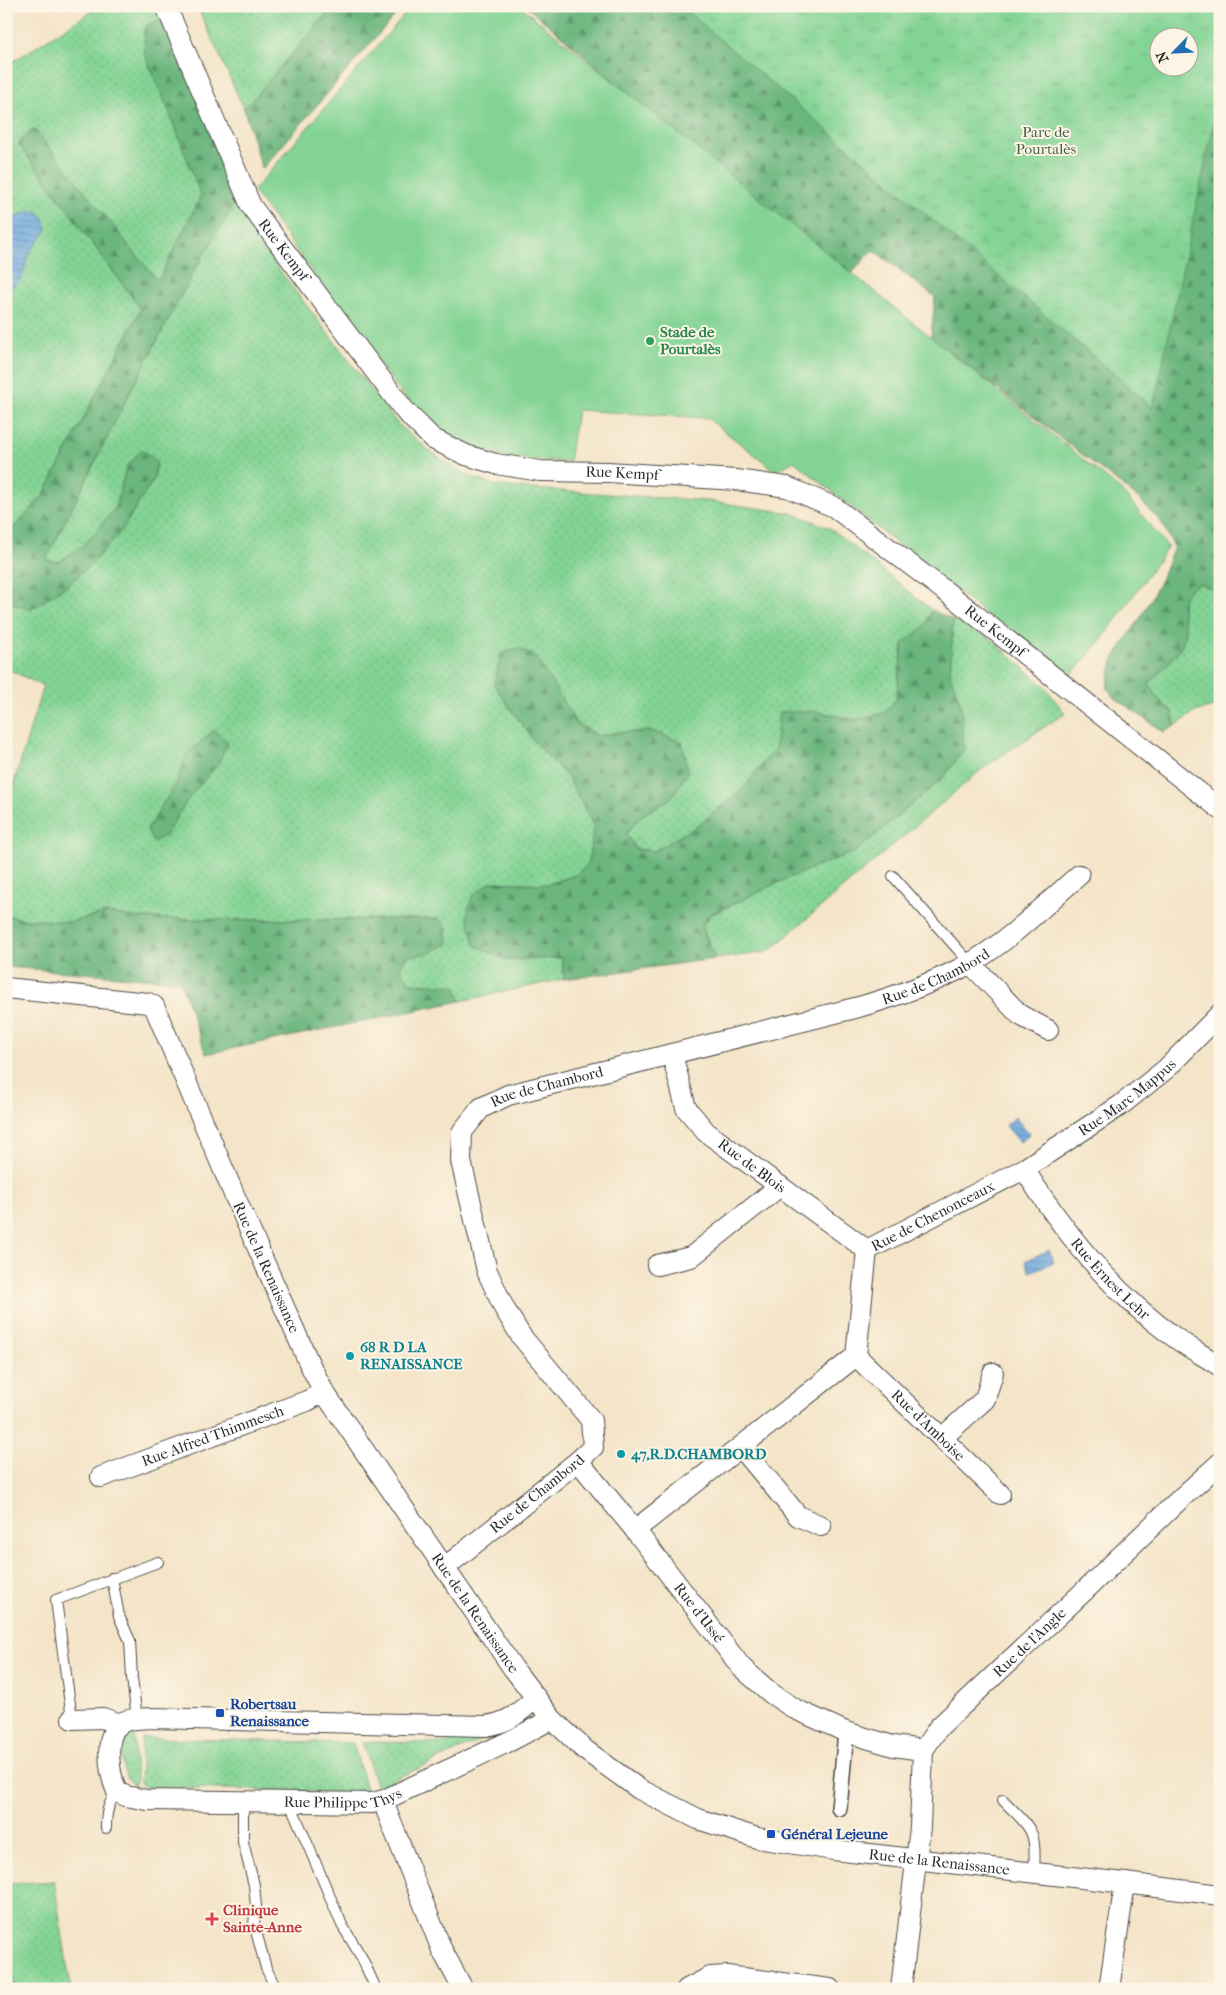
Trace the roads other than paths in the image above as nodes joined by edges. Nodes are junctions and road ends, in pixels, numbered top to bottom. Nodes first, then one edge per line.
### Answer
1 (166, 6) edge
2 (1220, 809) edge
3 (892, 876) dead end
4 (1079, 876) dead end
5 (970, 963) junction
6 (6, 988) edge
7 (1220, 1014) edge
8 (1048, 1030) dead end
9 (672, 1054) junction
10 (1024, 1169) junction
11 (780, 1186) junction
12 (867, 1250) junction
13 (657, 1264) dead end
14 (856, 1356) junction
15 (1220, 1366) edge
16 (993, 1373) dead end
17 (324, 1392) junction
18 (942, 1438) junction
19 (741, 1446) junction
20 (578, 1461) junction
21 (1220, 1463) edge
22 (101, 1477) dead end
23 (1000, 1494) dead end
24 (821, 1526) dead end
25 (635, 1530) junction
26 (158, 1562) dead end
27 (444, 1568) junction
28 (112, 1578) junction
29 (536, 1698) junction
30 (72, 1719) joint
31 (552, 1719) junction
32 (128, 1721) junction
33 (846, 1732) junction
34 (923, 1750) junction
35 (117, 1792) junction
36 (384, 1800) junction
37 (1003, 1800) dead end
38 (243, 1802) junction
39 (290, 1803) junction
40 (839, 1808) dead end
41 (106, 1828) dead end
42 (917, 1859) junction
43 (1034, 1872) junction
44 (1125, 1883) junction
45 (1220, 1895) edge
46 (276, 1989) edge
47 (376, 1989) edge
48 (463, 1989) edge
49 (688, 1989) edge
50 (830, 1989) edge
51 (901, 1989) edge
52 (1109, 1989) edge

1 - 2 street, Rue Kempf
3 - 5 lane
4 - 5 street, Rue de Chambord
5 - 8 street
5 - 9 street, Rue de Chambord
6 - 17 street, Rue de la Renaissance
7 - 10 street, Rue Marc Mappus
9 - 11 street, Rue de Blois
9 - 20 street, Rue de Chambord
10 - 12 street, Rue de Chenonceaux
10 - 15 street, Rue Ernest Lehr
11 - 12 street, Rue de Blois
11 - 13 street
12 - 14 street, Rue de Chenonceaux
14 - 18 street, Rue d'Amboise
14 - 19 street
16 - 18 street
17 - 22 street, Rue Alfred Thimmesch
17 - 27 street, Rue de la Renaissance
18 - 23 street, Rue d'Amboise
19 - 24 street
19 - 25 street
20 - 25 street, Rue d'Ussé
20 - 27 street, Rue de Chambord
21 - 34 street, Rue de l'Angle
25 - 33 street, Rue d'Ussé
26 - 28 lane
27 - 29 street, Rue de la Renaissance
28 - 30 lane
28 - 32 lane
29 - 31 street, Rue de la Renaissance
29 - 32 street
30 - 32 street
31 - 36 street, Rue Philippe Thys
31 - 42 street, Rue de la Renaissance
32 - 35 street
33 - 34 street, Rue d'Ussé
33 - 40 street
34 - 42 street
35 - 38 street, Rue Philippe Thys
35 - 41 lane
36 - 39 street, Rue Philippe Thys
36 - 48 street
37 - 43 lane
38 - 39 street, Rue Philippe Thys
38 - 46 lane
39 - 47 lane
42 - 43 street, Rue de la Renaissance
42 - 51 street
43 - 44 street, Rue de la Renaissance
44 - 45 street, Rue de la Renaissance
44 - 52 street
49 - 50 street

